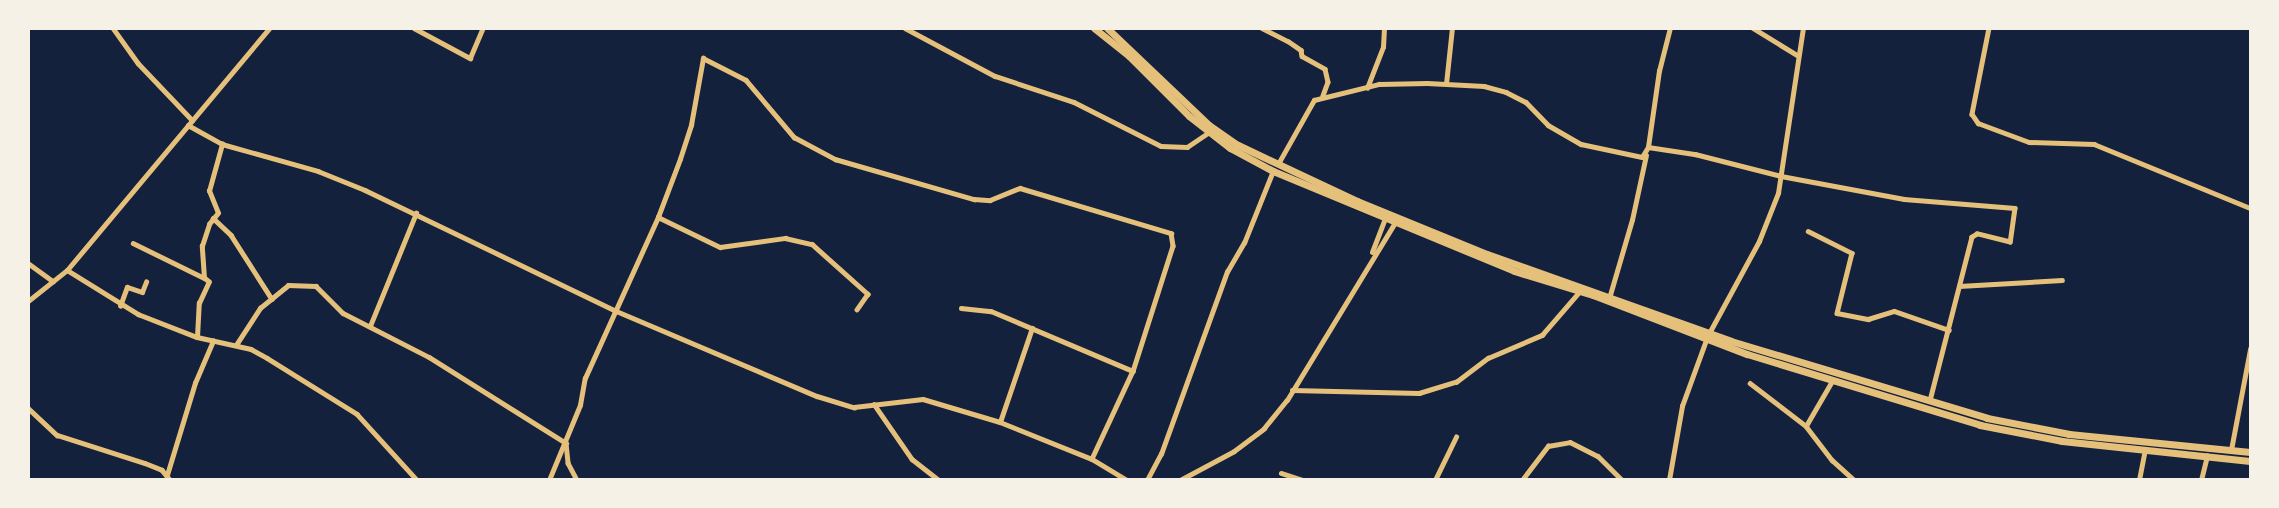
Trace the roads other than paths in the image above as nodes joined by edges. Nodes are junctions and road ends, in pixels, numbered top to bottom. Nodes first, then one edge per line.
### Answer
1 (113, 28) edge
2 (269, 28) edge
3 (414, 28) edge
4 (483, 28) edge
5 (906, 28) edge
6 (1094, 28) edge
7 (1107, 28) edge
8 (1262, 28) edge
9 (1384, 28) edge
10 (1452, 28) edge
11 (1670, 28) edge
12 (1753, 28) edge
13 (1803, 28) edge
14 (1989, 28) edge
15 (1797, 55) junction
16 (1446, 84) junction
17 (1366, 88) junction
18 (1323, 96) junction
19 (190, 122) junction
20 (1208, 133) junction
21 (222, 144) junction
22 (1648, 147) junction
23 (1646, 155) junction
24 (1276, 167) junction
25 (1781, 176) junction
26 (2250, 208) edge
27 (416, 213) junction
28 (1386, 216) junction
29 (658, 217) junction
30 (213, 218) junction
31 (1396, 220) junction
32 (1808, 231) dead end
33 (132, 243) dead end
34 (1369, 259) junction
35 (28, 263) edge
36 (67, 270) junction
37 (204, 278) junction
38 (2062, 280) dead end
39 (53, 281) junction
40 (146, 282) dead end
41 (1959, 286) junction
42 (1580, 291) junction
43 (1610, 295) junction
44 (272, 299) junction
45 (28, 301) edge
46 (120, 306) junction
47 (961, 308) dead end
48 (614, 310) junction
49 (857, 310) dead end
50 (370, 326) junction
51 (1032, 328) junction
52 (1949, 330) junction
53 (197, 337) junction
54 (1708, 337) junction
55 (213, 341) junction
56 (236, 345) junction
57 (2250, 349) edge
58 (1133, 371) junction
59 (1832, 381) junction
60 (1750, 383) dead end
61 (1292, 390) junction
62 (1930, 401) junction
63 (874, 404) junction
64 (28, 408) edge
65 (1000, 423) junction
66 (1806, 426) junction
67 (1456, 436) dead end
68 (566, 443) junction
69 (2145, 446) junction
70 (2231, 450) junction
71 (2250, 452) edge
72 (2207, 456) junction
73 (1092, 459) junction
74 (2250, 460) edge
75 (1281, 473) dead end
76 (168, 477) edge
77 (417, 480) edge
78 (549, 480) edge
79 (577, 480) edge
80 (939, 480) edge
81 (1127, 480) edge
82 (1147, 480) edge
83 (1180, 480) edge
84 (1302, 480) edge
85 (1435, 480) edge
86 (1522, 480) edge
87 (1622, 480) edge
88 (1669, 480) edge
89 (1854, 480) edge
90 (2139, 480) edge
91 (2201, 480) edge

1 - 19 street
2 - 19 street
3 - 4 street
5 - 20 street
6 - 20 highway
7 - 24 highway
8 - 18 street
9 - 17 street
10 - 16 street
11 - 22 street
12 - 15 street
13 - 15 street
14 - 26 street
15 - 25 street
16 - 17 street
16 - 23 street
17 - 18 street
18 - 24 street
19 - 21 street
19 - 36 street
20 - 24 highway
21 - 27 street
21 - 30 street
22 - 23 street
22 - 25 street
23 - 43 street
24 - 28 highway
24 - 82 street
25 - 41 street
25 - 54 street
27 - 48 street
27 - 50 street
28 - 31 highway
28 - 34 street
29 - 48 street
29 - 49 street
29 - 58 street
30 - 37 street
30 - 44 street
31 - 34 street
31 - 42 highway
31 - 43 highway
32 - 52 street
33 - 37 street
34 - 61 street
35 - 39 street
36 - 39 street
36 - 46 street
37 - 53 street
38 - 41 street
39 - 45 street
40 - 46 street
41 - 52 street
42 - 54 highway
42 - 61 street
43 - 54 highway
44 - 50 street
44 - 56 street
46 - 53 street
47 - 51 street
48 - 63 street
48 - 68 street
50 - 68 street
51 - 58 street
51 - 65 street
52 - 62 street
53 - 55 street
54 - 59 highway
54 - 62 highway
54 - 88 street
55 - 56 street
55 - 76 street
56 - 77 street
57 - 70 street
58 - 73 street
59 - 66 street
59 - 69 highway
60 - 66 street
61 - 83 street
62 - 69 highway
63 - 65 street
63 - 80 street
64 - 76 street
65 - 73 street
66 - 89 street
67 - 85 street
68 - 78 street
68 - 79 street
69 - 70 highway
69 - 72 highway
69 - 90 street
70 - 71 highway
72 - 74 highway
72 - 91 street
73 - 81 street
75 - 84 street
86 - 87 street

